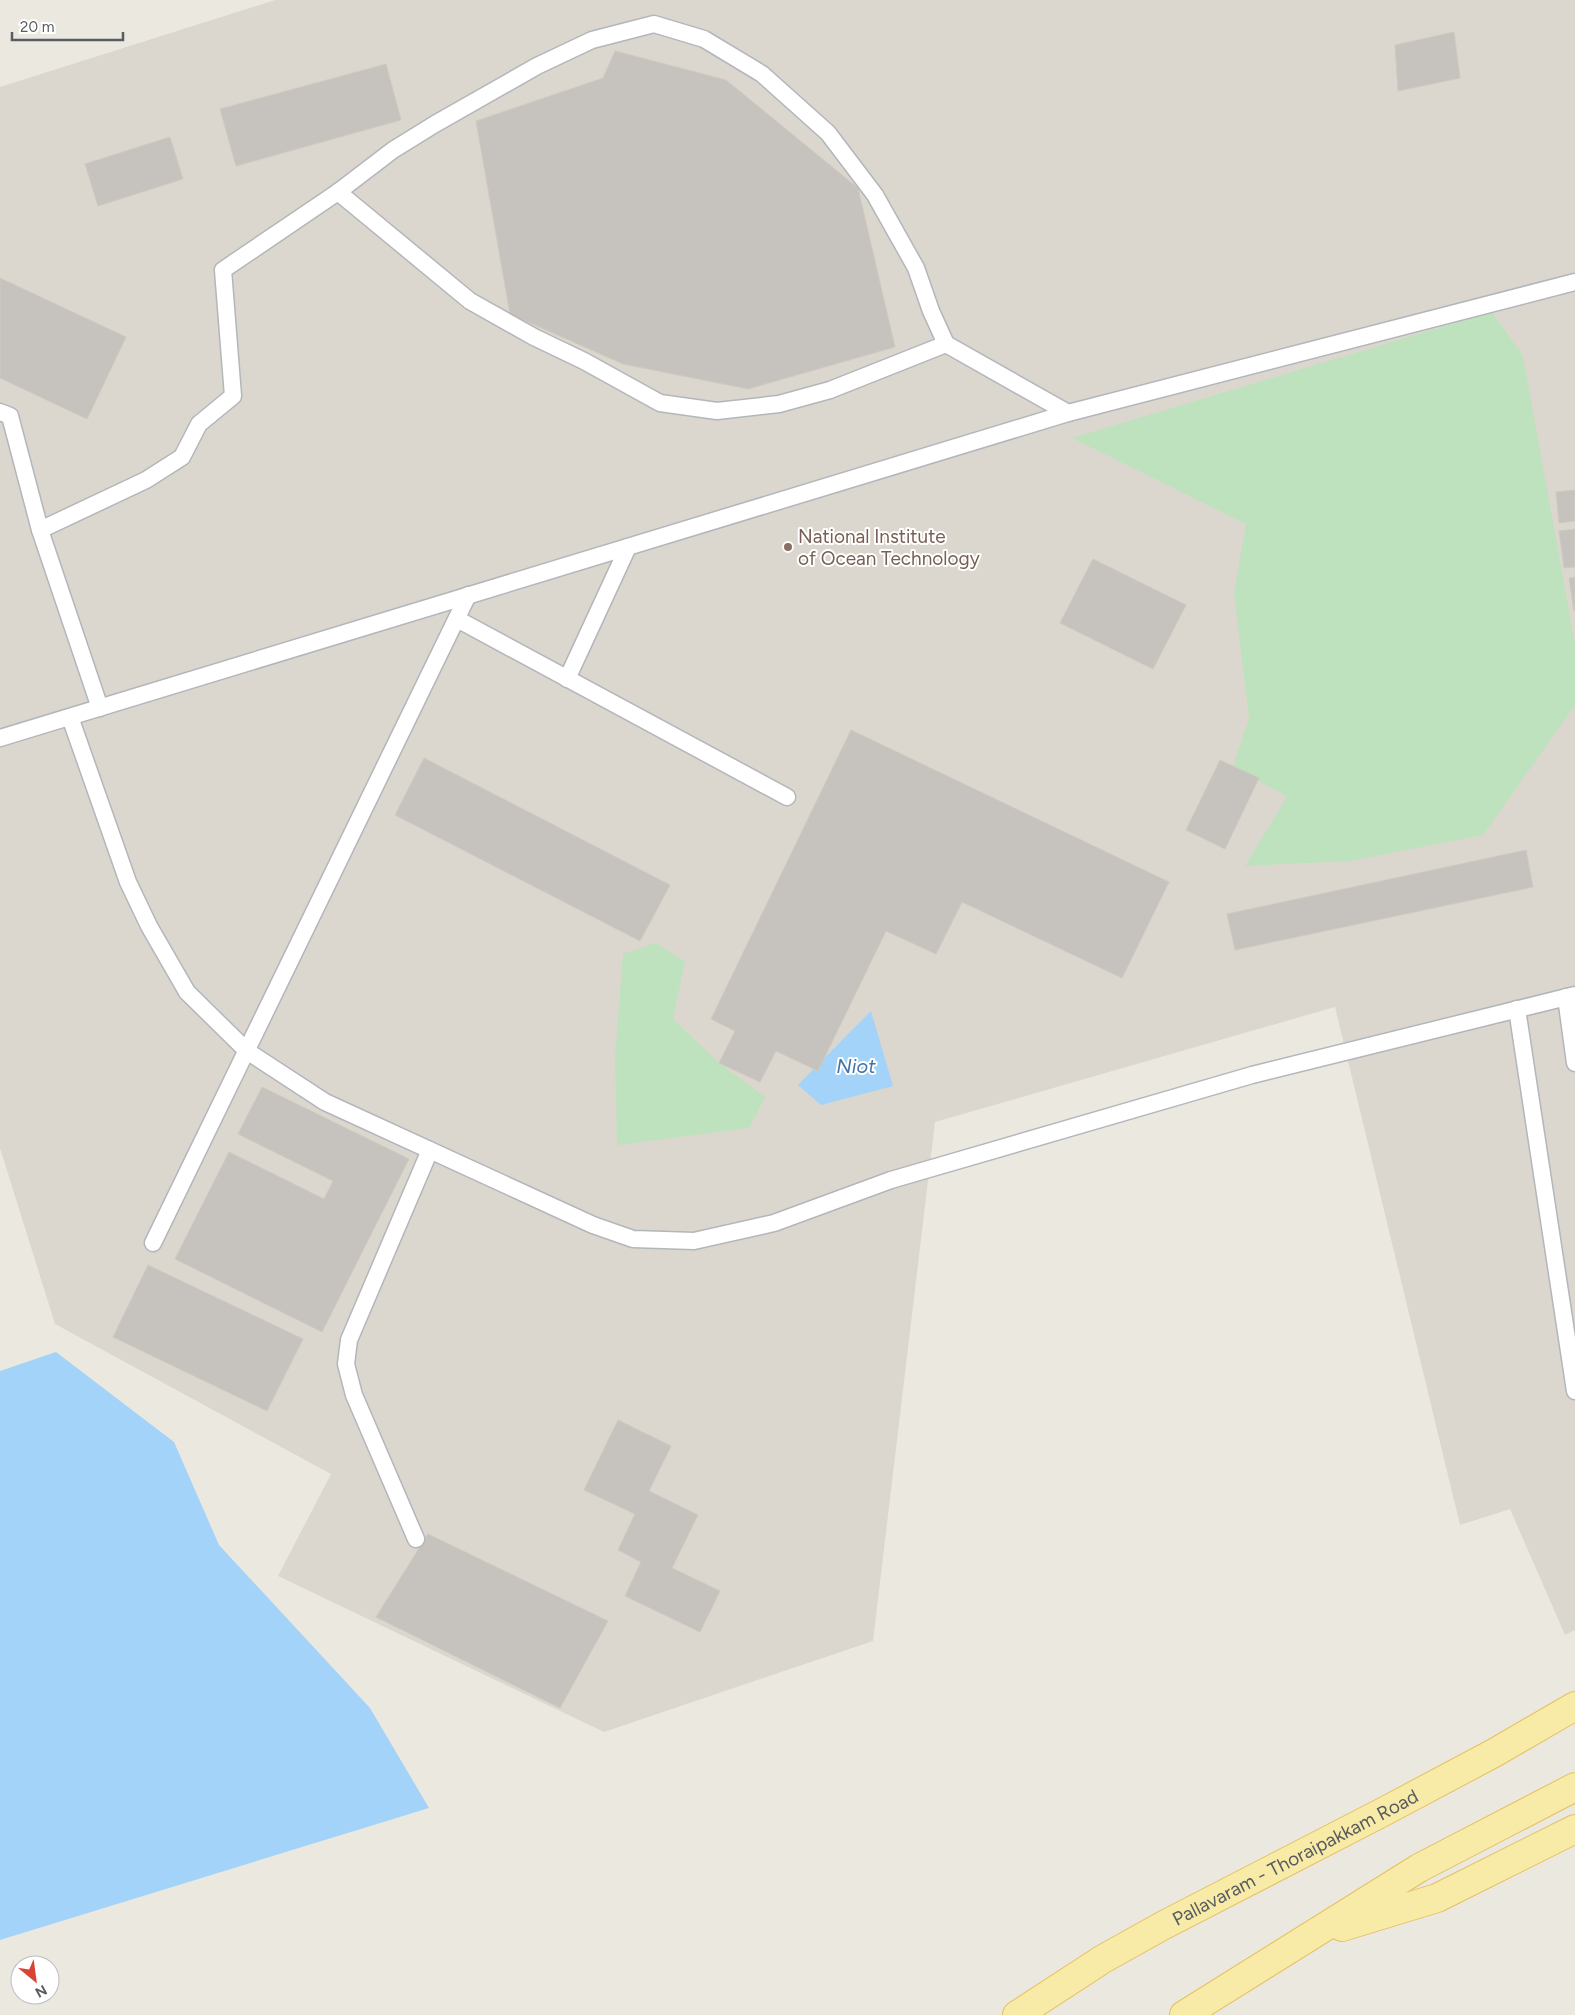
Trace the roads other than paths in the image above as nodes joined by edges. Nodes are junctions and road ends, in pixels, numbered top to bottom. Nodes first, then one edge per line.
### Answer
1 (338, 192) junction
2 (1575, 282) edge
3 (946, 344) junction
4 (0, 412) edge
5 (1068, 413) junction
6 (40, 530) junction
7 (628, 546) junction
8 (468, 595) junction
9 (457, 619) junction
10 (567, 679) junction
11 (100, 708) junction
12 (70, 717) junction
13 (0, 738) edge
14 (787, 797) dead end
15 (1570, 996) edge
16 (1517, 1009) junction
17 (247, 1051) junction
18 (1575, 1063) edge
19 (430, 1150) junction
20 (153, 1244) dead end
21 (1575, 1391) edge
22 (416, 1539) dead end
23 (1575, 1706) edge
24 (1575, 1787) edge
25 (1575, 1829) edge
26 (1309, 1938) junction
27 (1017, 2015) edge
28 (1184, 2015) edge

1 - 3 lane
1 - 3 lane
1 - 6 lane
2 - 5 lane
3 - 5 lane
4 - 6 lane
5 - 7 lane
6 - 11 lane
7 - 8 lane
7 - 10 lane
8 - 9 lane
8 - 11 lane
9 - 10 lane
9 - 17 lane
10 - 14 lane
11 - 12 lane
12 - 13 lane
12 - 17 lane
15 - 16 lane
15 - 18 lane
16 - 19 lane
16 - 21 lane
17 - 19 lane
17 - 20 lane
19 - 22 lane
23 - 27 main road, Pallavaram - Thoraipakkam Road
24 - 26 main road
25 - 26 main road
26 - 28 main road

